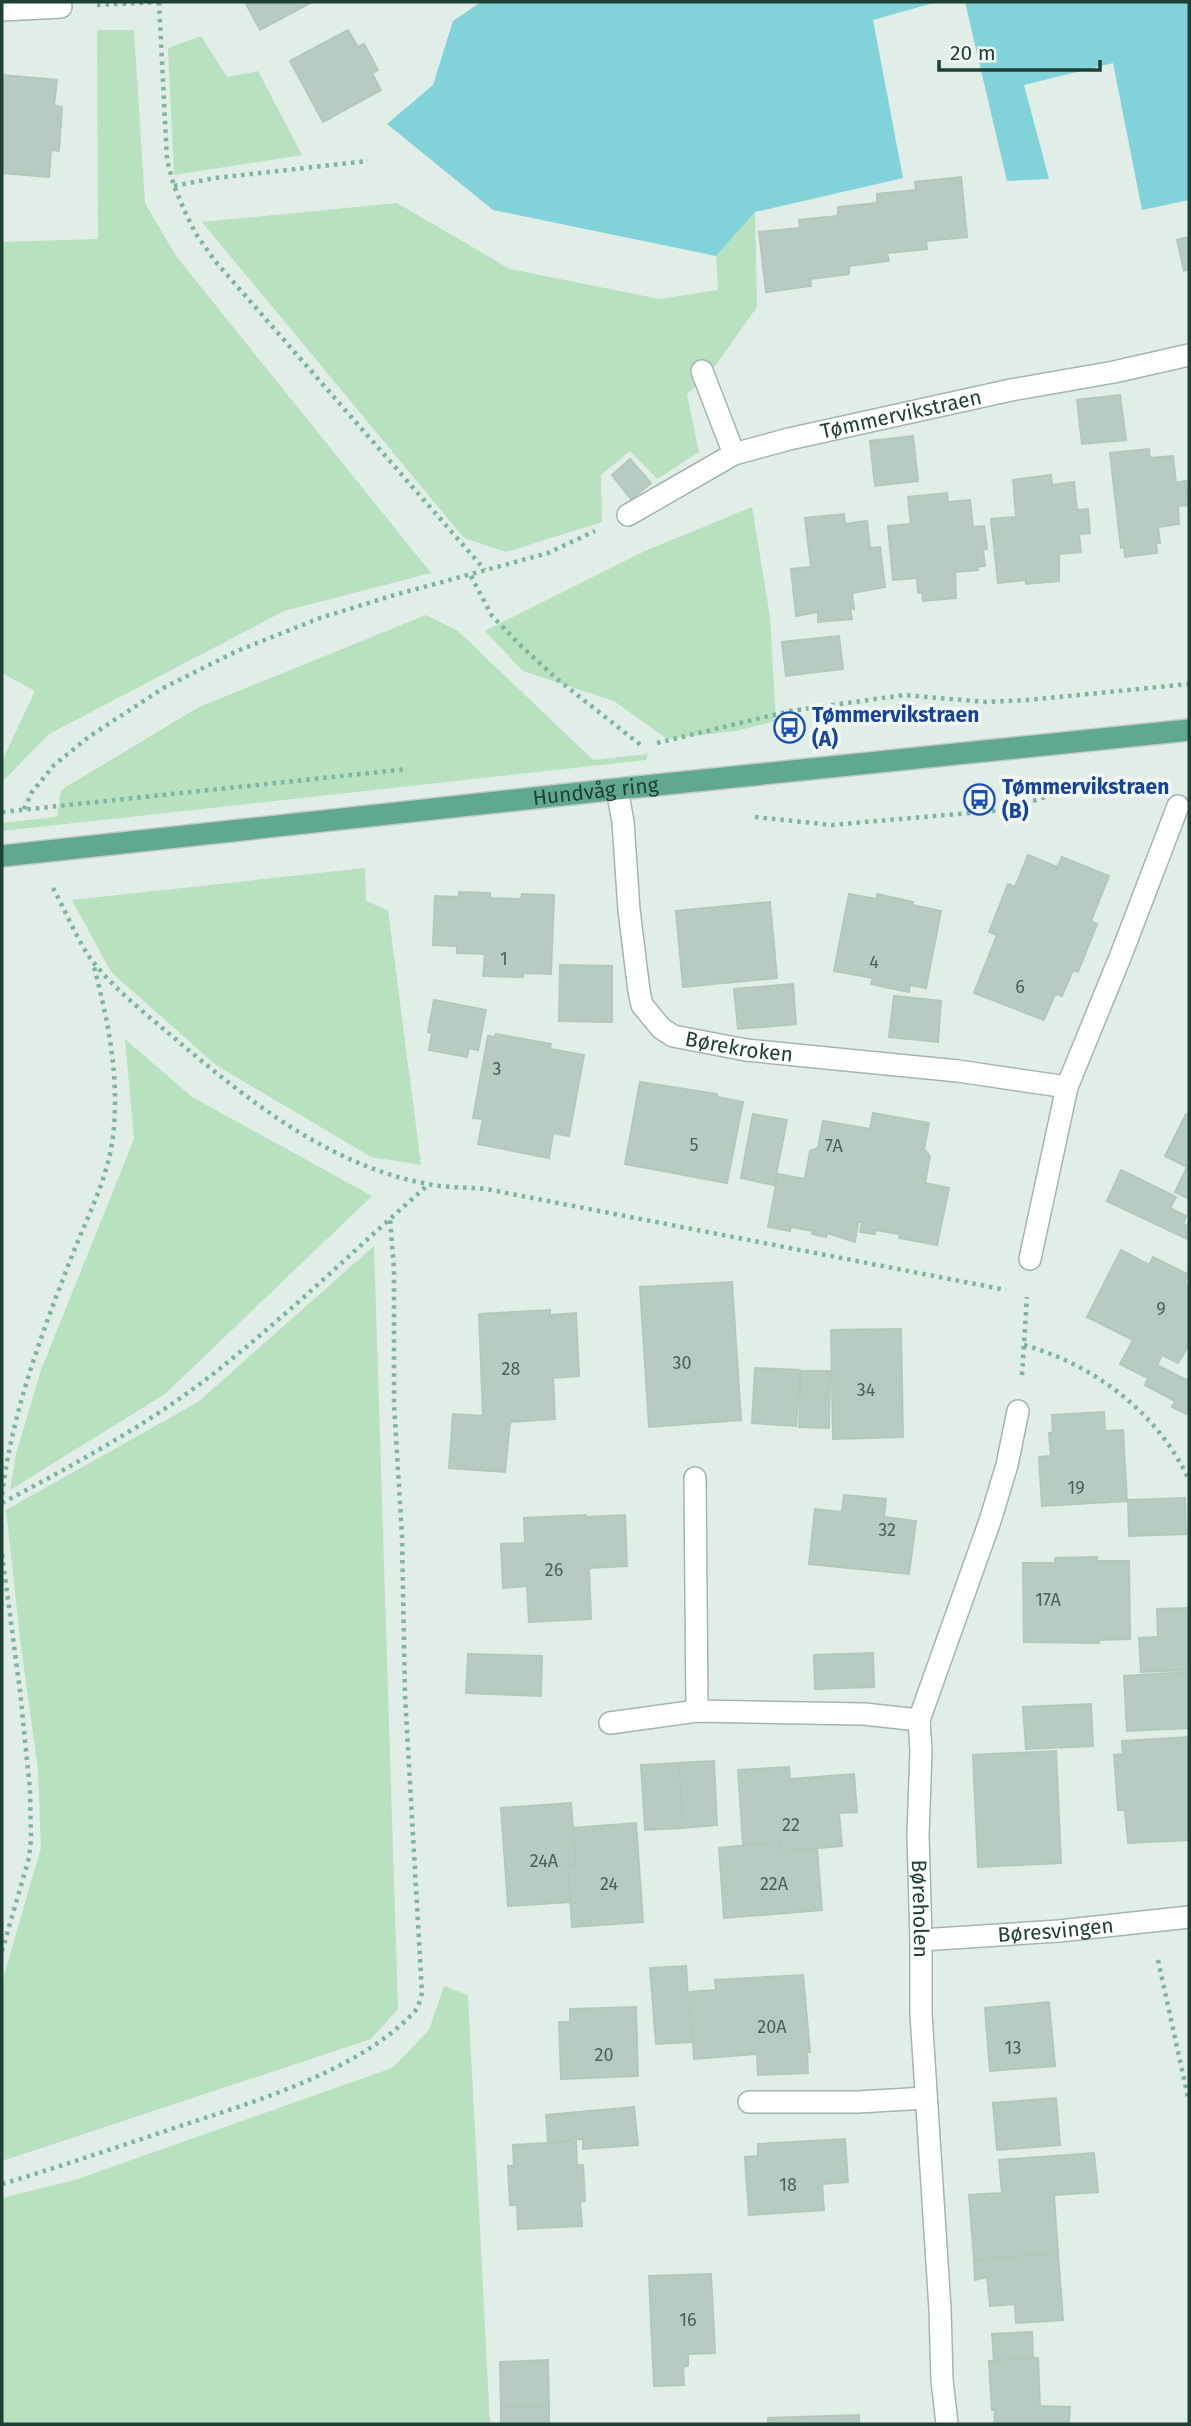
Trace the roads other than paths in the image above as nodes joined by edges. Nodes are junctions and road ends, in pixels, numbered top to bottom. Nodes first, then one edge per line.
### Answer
1 (61, 7) road end
2 (2, 10) edge
3 (1189, 355) edge
4 (702, 371) dead end
5 (734, 454) junction
6 (628, 515) road end
7 (1189, 730) edge
8 (617, 789) junction
9 (1178, 806) dead end
10 (2, 856) edge
11 (1067, 1087) junction
12 (1030, 1259) dead end
13 (1018, 1411) road end
14 (695, 1478) dead end
15 (698, 1711) junction
16 (919, 1720) junction
17 (610, 1723) dead end
18 (1189, 1917) edge
19 (921, 1941) junction
20 (926, 2098) junction
21 (749, 2102) dead end
22 (947, 2424) edge

1 - 2 street
3 - 5 street, Tømmervikstraen
4 - 5 street
5 - 6 street, Tømmervikstraen
7 - 8 main road, Hundvåg ring
8 - 10 main road, Hundvåg ring
8 - 11 street, Børekroken
9 - 11 street
11 - 12 street
13 - 16 street, Børeholen
14 - 15 street
15 - 16 street
15 - 17 street
16 - 19 street, Børeholen
18 - 19 street, Børesvingen
19 - 20 street, Børeholen
20 - 21 street
20 - 22 street, Børeholen

